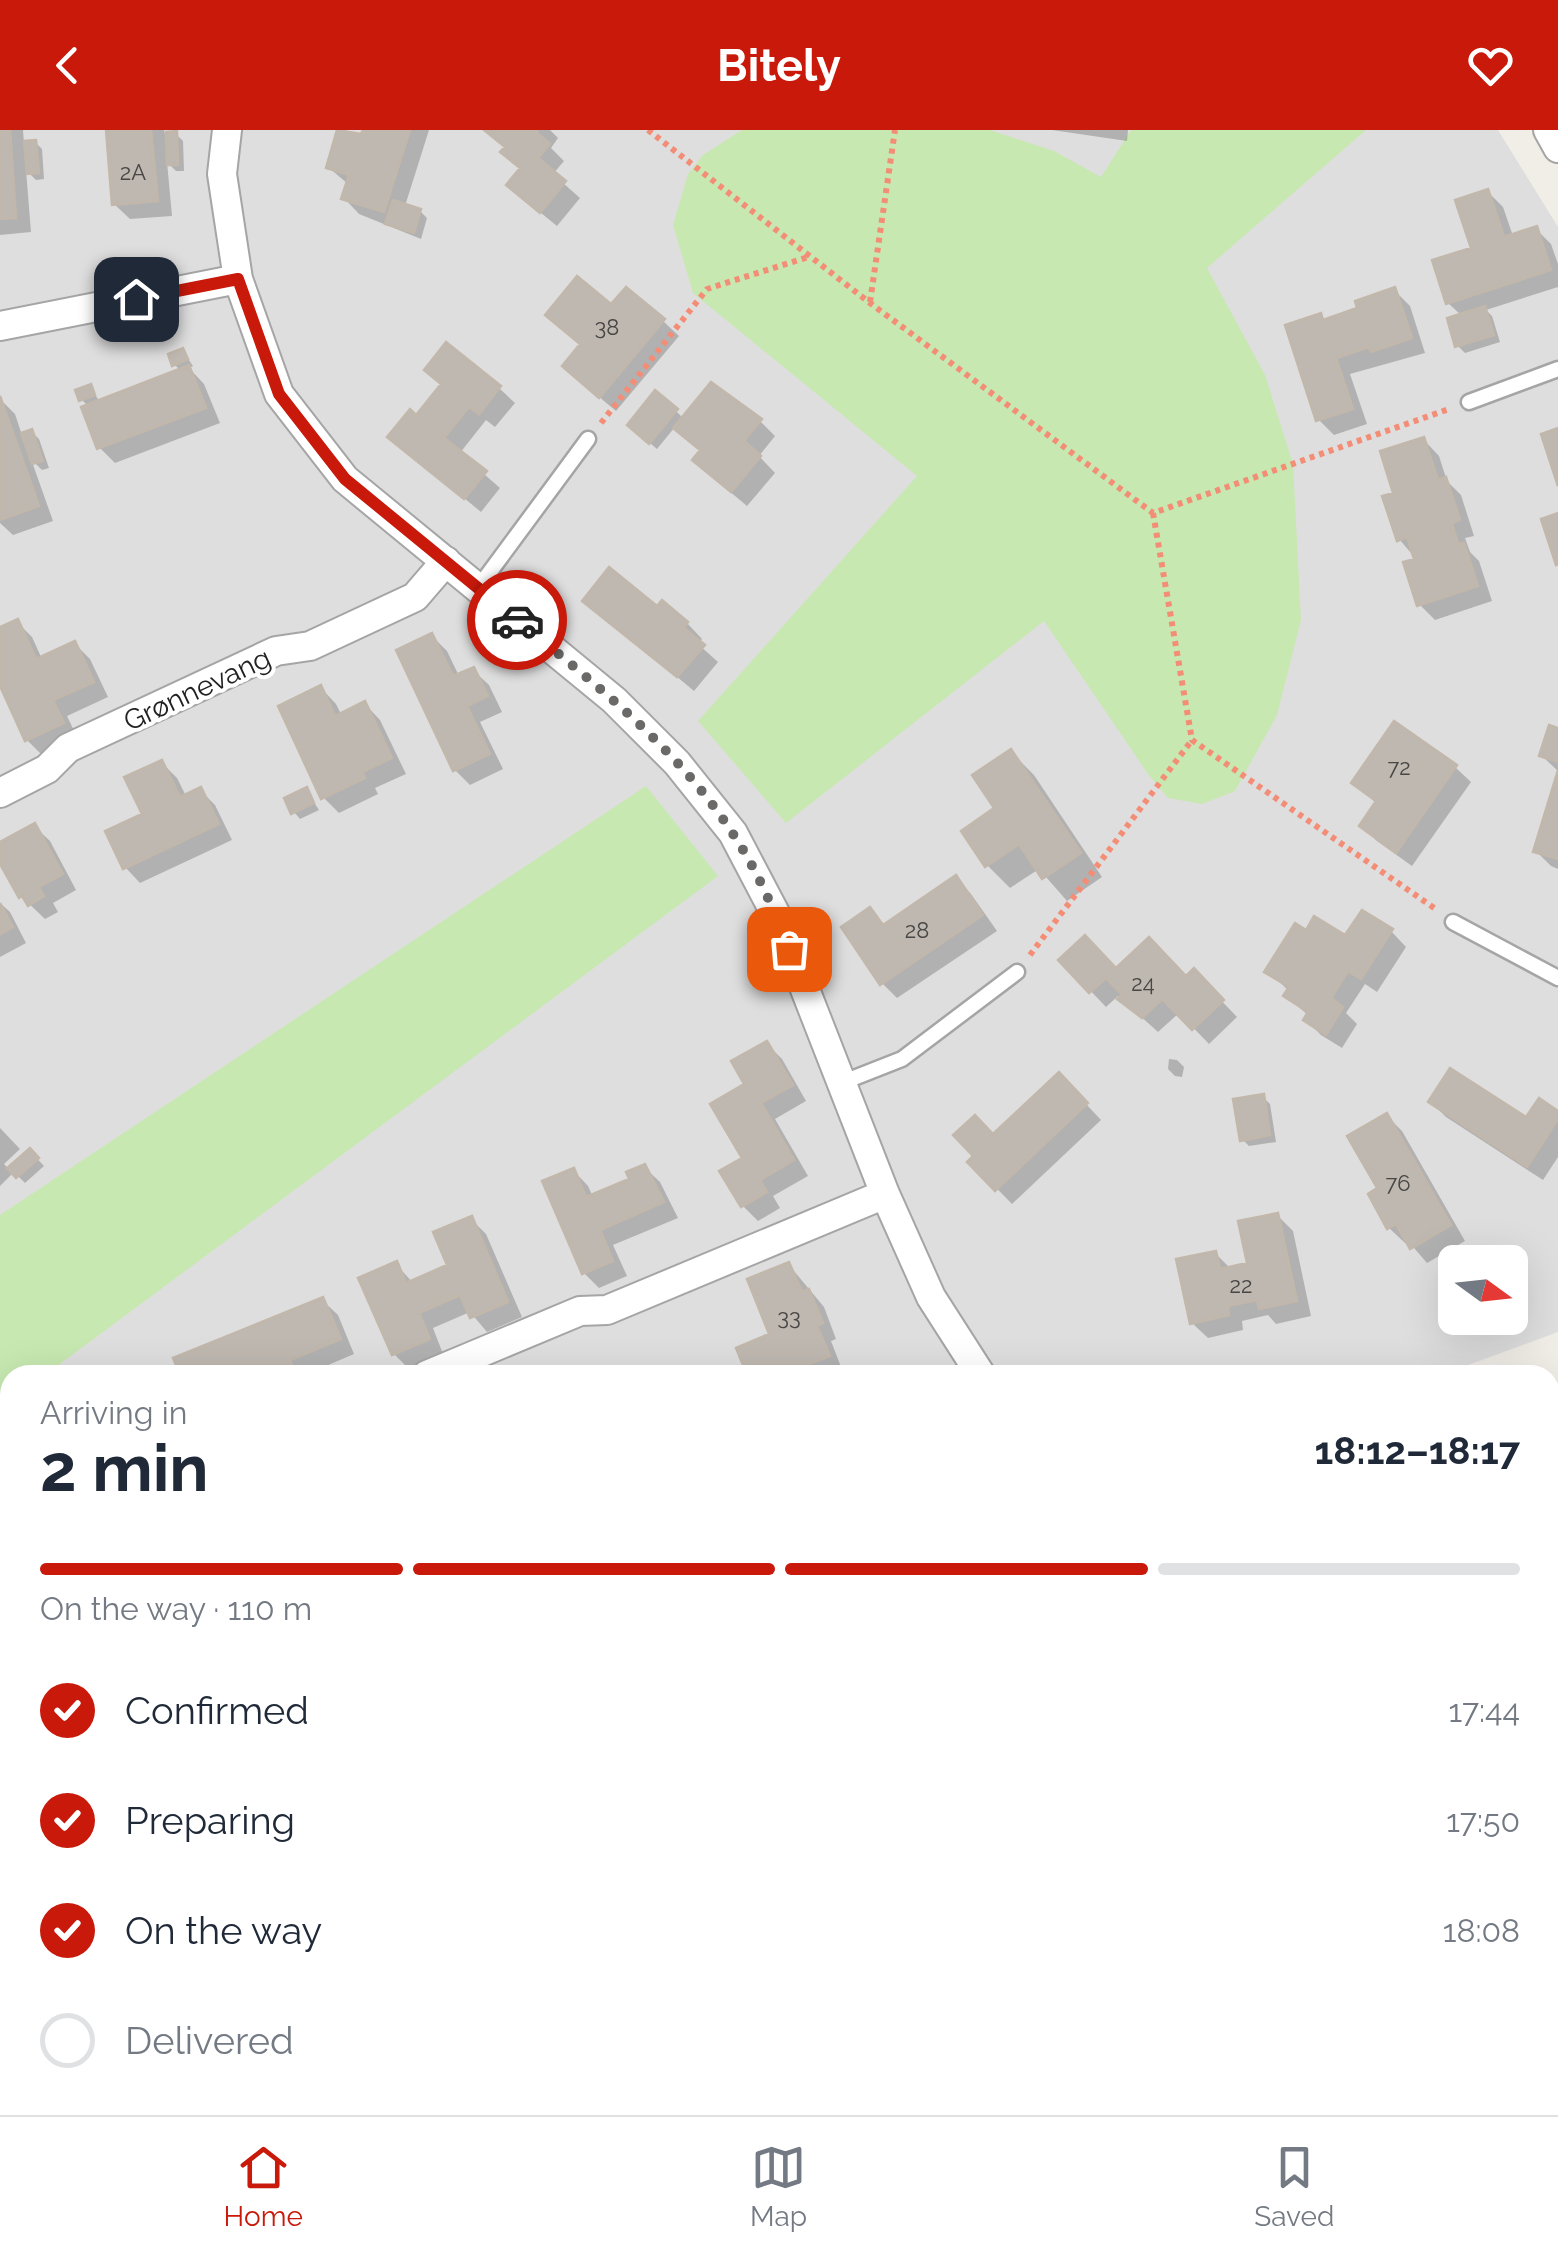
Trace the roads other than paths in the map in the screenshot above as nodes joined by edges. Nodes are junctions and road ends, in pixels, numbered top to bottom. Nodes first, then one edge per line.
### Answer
1 (227, 130) edge
2 (1548, 130) edge
3 (1558, 148) edge
4 (238, 279) junction
5 (0, 326) edge
6 (1558, 369) edge
7 (1469, 402) road end
8 (588, 439) road end
9 (446, 561) junction
10 (478, 588) junction
11 (0, 793) edge
12 (1453, 922) road end
13 (1017, 972) road end
14 (1558, 978) edge
15 (842, 1083) junction
16 (885, 1194) junction
17 (451, 1365) edge
18 (974, 1365) edge

1 - 4 street
2 - 3 street
4 - 5 street
4 - 9 street
6 - 7 lane
8 - 10 lane
9 - 10 street
9 - 11 street, Grønnevang
10 - 15 street
12 - 14 lane
13 - 15 lane
15 - 16 street
16 - 17 street
16 - 18 street

